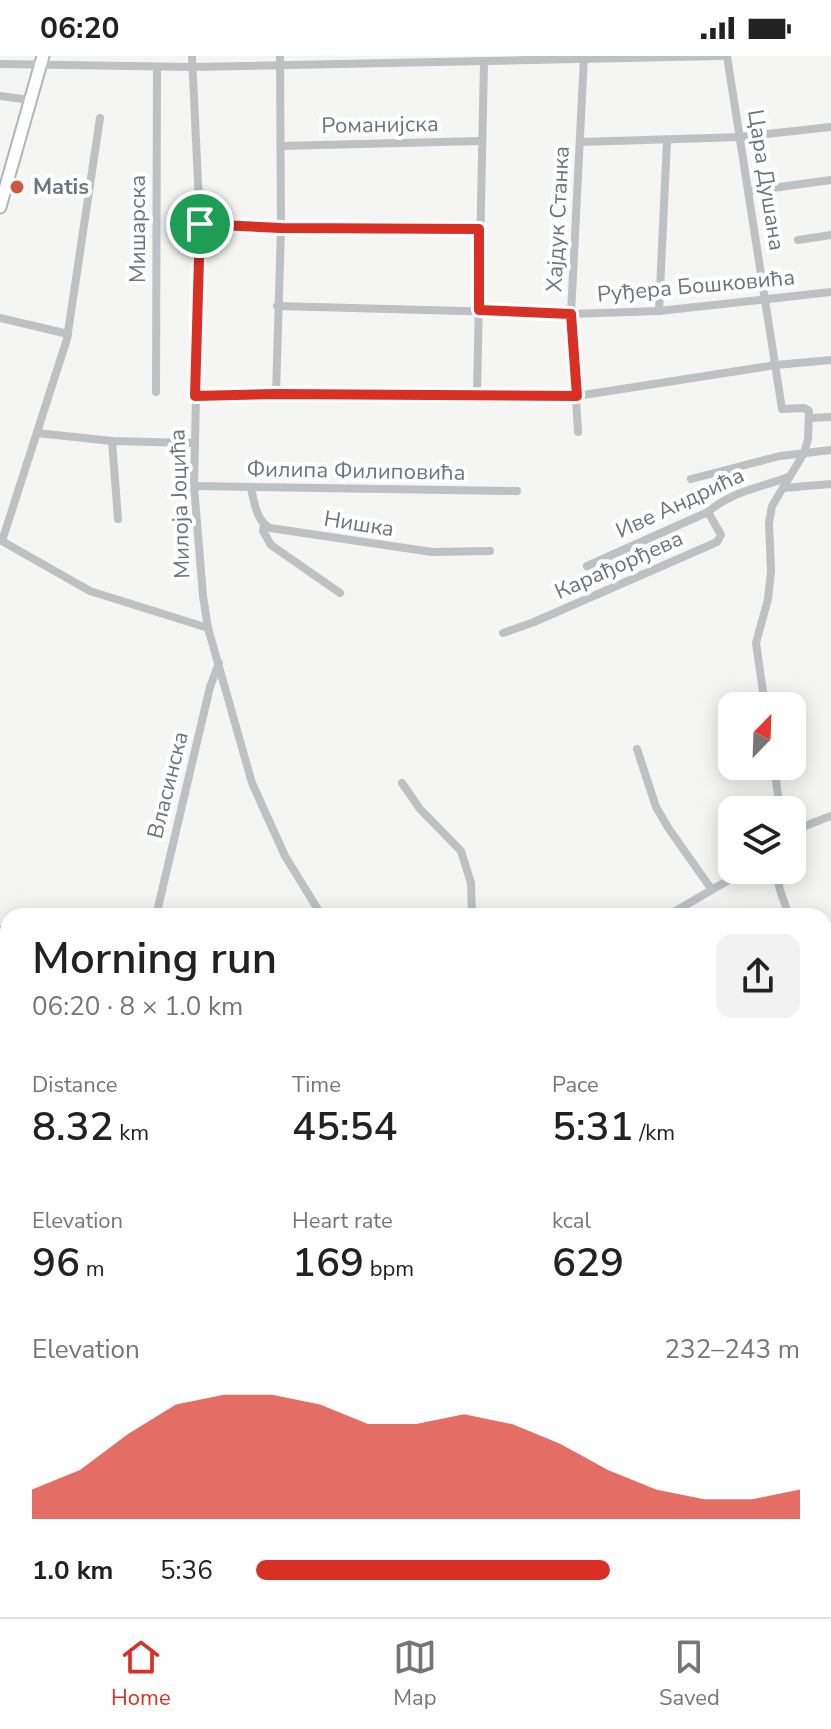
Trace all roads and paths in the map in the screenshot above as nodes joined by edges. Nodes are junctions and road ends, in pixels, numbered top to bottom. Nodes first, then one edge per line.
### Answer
1 (192, 56) edge
2 (724, 56) edge
3 (584, 57) edge
4 (507, 58) edge
5 (42, 59) edge
6 (432, 59) edge
7 (280, 60) edge
8 (354, 60) edge
9 (484, 62) junction
10 (0, 64) edge
11 (157, 67) junction
12 (193, 67) junction
13 (0, 96) edge
14 (30, 100) junction
15 (100, 118) dead end
16 (831, 127) edge
17 (740, 137) junction
18 (667, 140) junction
19 (481, 141) junction
20 (581, 142) junction
21 (281, 146) junction
22 (831, 180) edge
23 (750, 191) junction
24 (0, 207) edge
25 (200, 224) junction
26 (281, 228) junction
27 (479, 229) junction
28 (831, 235) edge
29 (798, 240) dead end
30 (831, 292) edge
31 (767, 299) junction
32 (277, 306) junction
33 (479, 310) junction
34 (659, 311) junction
35 (571, 314) junction
36 (0, 318) edge
37 (68, 334) junction
38 (831, 360) edge
39 (776, 365) junction
40 (156, 392) dead end
41 (276, 394) junction
42 (477, 394) junction
43 (195, 396) junction
44 (577, 396) junction
45 (831, 417) edge
46 (809, 418) junction
47 (578, 432) dead end
48 (37, 433) junction
49 (112, 441) junction
50 (194, 443) junction
51 (831, 450) edge
52 (804, 453) junction
53 (788, 477) junction
54 (691, 479) dead end
55 (831, 484) edge
56 (194, 486) junction
57 (251, 488) junction
58 (783, 488) junction
59 (517, 491) dead end
60 (708, 512) junction
61 (118, 519) dead end
62 (264, 525) junction
63 (1, 541) edge
64 (490, 551) dead end
65 (587, 566) dead end
66 (340, 593) dead end
67 (208, 628) junction
68 (503, 633) dead end
69 (219, 663) junction
70 (763, 692) edge
71 (637, 749) dead end
72 (402, 783) dead end
73 (831, 816) edge
74 (806, 826) edge
75 (722, 884) edge
76 (779, 884) edge
77 (712, 890) junction
78 (158, 908) edge
79 (317, 908) edge
80 (472, 908) edge
81 (681, 908) edge
82 (786, 908) edge

1 - 12 street, Милоја Јоцића
2 - 3 street
2 - 17 street, Цара Душана
3 - 4 street
3 - 20 street, Хајдук Станка
4 - 9 street
5 - 10 street
5 - 11 street
5 - 14 main road
6 - 8 street
6 - 9 street
7 - 8 street
7 - 12 street
7 - 21 street
9 - 19 street
11 - 12 street
11 - 40 street, Мишарска
12 - 25 street, Милоја Јоцића
13 - 14 street
14 - 24 main road
15 - 37 street
16 - 17 street
17 - 18 street
17 - 23 street, Цара Душана
18 - 20 street
18 - 34 street
19 - 21 street, Романијска
19 - 27 street
20 - 35 street, Хајдук Станка
21 - 26 street
22 - 23 street
23 - 31 street, Цара Душана
25 - 26 street
25 - 43 street, Милоја Јоцића
26 - 27 street
26 - 32 street
27 - 33 street
28 - 29 street
30 - 31 street, Руђера Бошковића
31 - 34 street, Руђера Бошковића
31 - 39 street, Цара Душана
32 - 33 street, Руђера Бошковића
32 - 41 street
33 - 35 street, Руђера Бошковића
33 - 42 street
34 - 35 street, Руђера Бошковића
35 - 44 street, Хајдук Станка
36 - 37 street
37 - 48 street
38 - 39 street
39 - 44 street
39 - 46 street, Цара Душана
41 - 42 street
41 - 43 street
42 - 44 street
43 - 50 street, Милоја Јоцића
44 - 47 street, Хајдук Станка
45 - 46 street
46 - 52 street
48 - 49 street
48 - 63 street
49 - 50 street
49 - 61 street
50 - 56 street, Милоја Јоцића
51 - 52 street
52 - 53 street
52 - 54 street
53 - 58 street
53 - 60 street, Иве Андрића
55 - 58 street
56 - 57 street, Филипа Филиповића
56 - 67 street, Милоја Јоцића
57 - 59 street, Филипа Филиповића
57 - 62 street
58 - 70 street
60 - 65 street, Иве Андрића
60 - 68 street, Карађорђева
62 - 64 street, Нишка
62 - 66 street
63 - 67 street
67 - 69 street, Милоја Јоцића
69 - 78 street, Власинска
69 - 79 street, Милоја Јоцића
71 - 77 street
72 - 80 street
73 - 74 street
75 - 77 street
76 - 82 street
77 - 81 street

